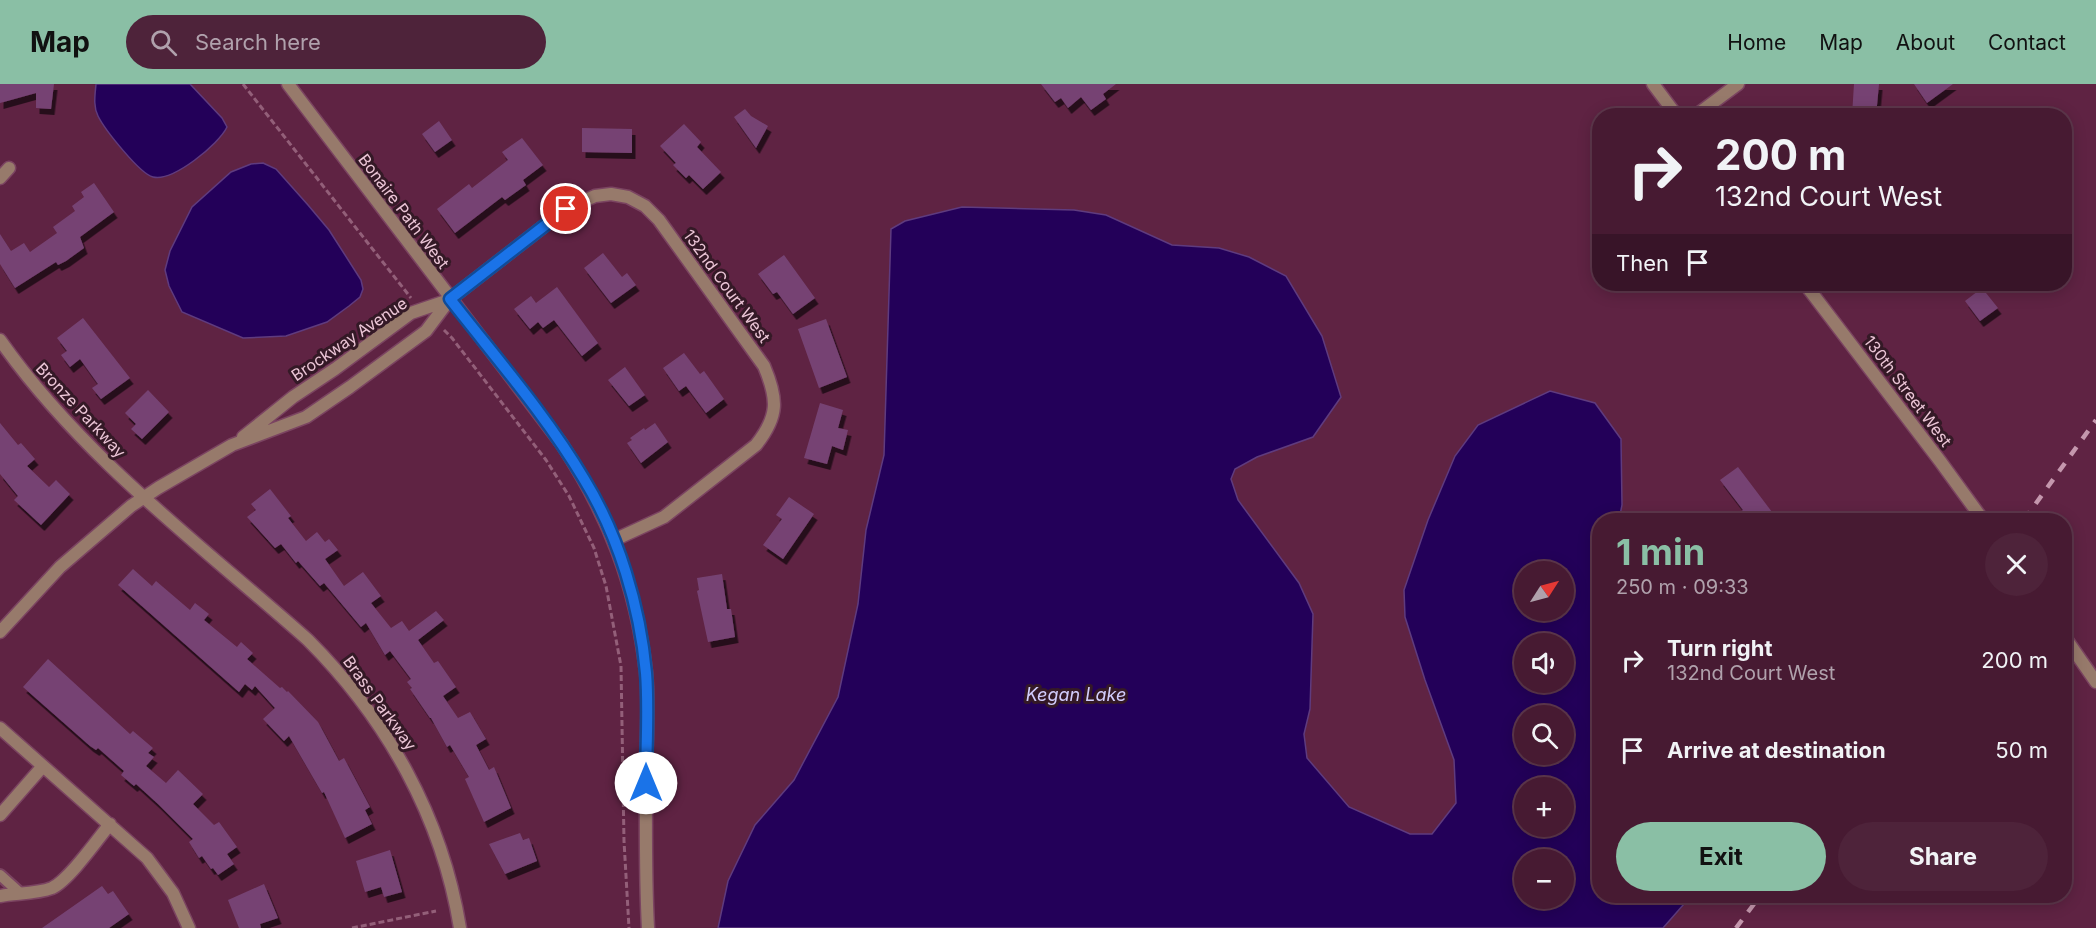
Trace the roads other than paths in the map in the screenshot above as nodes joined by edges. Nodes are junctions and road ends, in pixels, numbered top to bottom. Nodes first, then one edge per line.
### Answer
1 (288, 84) edge
2 (1653, 84) edge
3 (1738, 84) edge
4 (1671, 108) edge
5 (1706, 108) edge
6 (1810, 291) edge
7 (450, 299) junction
8 (0, 340) edge
9 (232, 446) junction
10 (145, 497) junction
11 (1978, 513) edge
12 (614, 540) junction
13 (0, 632) edge
14 (2072, 648) edge
15 (2096, 682) edge
16 (0, 728) edge
17 (43, 766) junction
18 (0, 816) edge
19 (110, 824) junction
20 (0, 875) edge
21 (20, 893) junction
22 (0, 896) edge
23 (189, 928) edge
24 (460, 928) edge
25 (648, 928) edge

1 - 7 street, Bonaire Path West
2 - 4 street
3 - 5 street
6 - 11 street, 130th Street West
7 - 9 street, Brockway Avenue
7 - 9 street, Brockway Avenue
7 - 12 street, Bonaire Path West
7 - 12 street, 132nd Court West
8 - 10 street, Bronze Parkway
9 - 10 street, Brockway Avenue
10 - 13 street, Brockway Avenue
10 - 24 street, Brass Parkway
12 - 25 street, Bonaire Path West
14 - 15 street
16 - 17 street
17 - 18 street
17 - 19 street
19 - 21 street
19 - 23 street
20 - 21 lane
21 - 22 street

